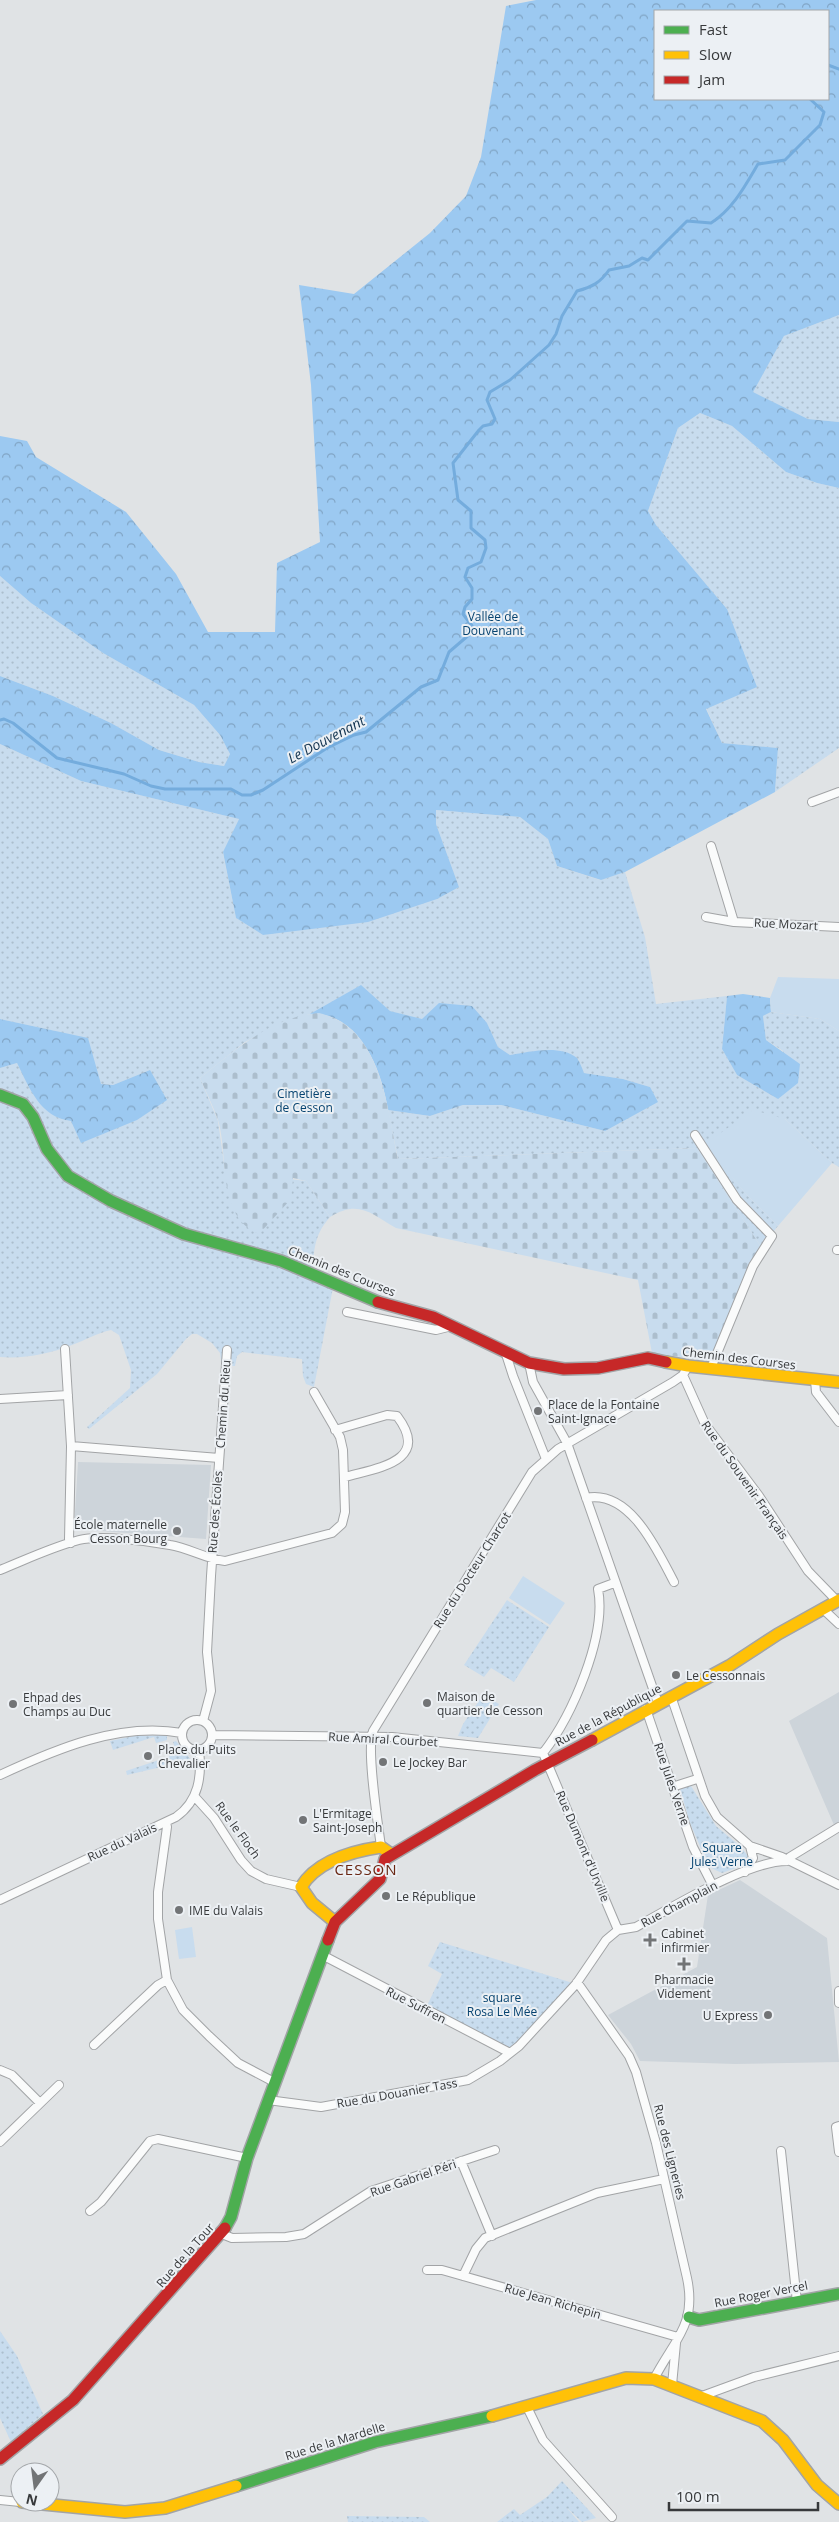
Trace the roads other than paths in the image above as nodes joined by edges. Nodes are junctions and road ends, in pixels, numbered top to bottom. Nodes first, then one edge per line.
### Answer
1 (839, 792) edge
2 (812, 802) dead end
3 (711, 846) dead end
4 (706, 917) dead end
5 (734, 922) junction
6 (839, 927) edge
7 (0, 1095) edge
8 (695, 1135) dead end
9 (347, 1312) dead end
10 (454, 1326) junction
11 (65, 1349) dead end
12 (227, 1350) dead end
13 (505, 1351) junction
14 (529, 1363) junction
15 (711, 1368) junction
16 (686, 1370) junction
17 (815, 1380) junction
18 (839, 1382) edge
19 (314, 1392) dead end
20 (68, 1395) junction
21 (0, 1399) edge
22 (839, 1422) edge
23 (335, 1430) junction
24 (567, 1443) junction
25 (71, 1446) junction
26 (219, 1458) junction
27 (546, 1459) junction
28 (345, 1478) junction
29 (586, 1498) junction
30 (71, 1543) junction
31 (212, 1560) junction
32 (0, 1570) edge
33 (674, 1582) dead end
34 (614, 1584) junction
35 (838, 1601) edge
36 (823, 1609) junction
37 (839, 1624) edge
38 (671, 1696) junction
39 (658, 1703) junction
40 (646, 1709) junction
41 (203, 1721) junction
42 (182, 1733) junction
43 (212, 1735) junction
44 (370, 1736) junction
45 (199, 1750) junction
46 (545, 1758) junction
47 (0, 1775) edge
48 (697, 1779) junction
49 (672, 1787) junction
50 (195, 1797) junction
51 (166, 1822) junction
52 (839, 1827) edge
53 (750, 1846) junction
54 (381, 1847) junction
55 (391, 1854) junction
56 (787, 1861) junction
57 (745, 1872) junction
58 (839, 1884) edge
59 (713, 1886) junction
60 (301, 1887) junction
61 (0, 1900) edge
62 (335, 1922) junction
63 (618, 1930) junction
64 (324, 1956) junction
65 (168, 1980) junction
66 (577, 1982) junction
67 (839, 1991) edge
68 (839, 2003) edge
69 (94, 2045) dead end
70 (510, 2053) junction
71 (0, 2070) edge
72 (274, 2082) junction
73 (59, 2085) dead end
74 (268, 2100) junction
75 (40, 2103) junction
76 (837, 2126) edge
77 (0, 2142) edge
78 (495, 2150) dead end
79 (781, 2151) dead end
80 (839, 2152) edge
81 (247, 2158) junction
82 (461, 2161) junction
83 (664, 2178) junction
84 (90, 2211) dead end
85 (222, 2234) junction
86 (492, 2236) junction
87 (427, 2270) dead end
88 (463, 2276) junction
89 (839, 2294) edge
90 (797, 2302) junction
91 (689, 2317) junction
92 (677, 2340) junction
93 (839, 2356) edge
94 (654, 2379) junction
95 (672, 2385) junction
96 (702, 2396) junction
97 (526, 2407) junction
98 (0, 2458) edge
99 (839, 2504) edge
100 (60, 2506) edge
101 (612, 2517) dead end

1 - 2 street
3 - 5 street
4 - 5 street, Rue Mozart
5 - 6 street, Rue Mozart
7 - 10 street, Chemin des Courses
8 - 15 street
9 - 10 street
10 - 13 street, Chemin des Courses
11 - 20 street
12 - 26 street, Chemin du Rieu
13 - 14 street, Chemin des Courses
13 - 27 street
14 - 16 street, Chemin des Courses
14 - 24 street
15 - 16 street, Chemin des Courses
15 - 17 street, Chemin des Courses
16 - 24 street, Rue du Docteur Charcot
16 - 35 street, Rue du Souvenir Français
17 - 18 street, Chemin des Courses
17 - 22 street
19 - 23 street
20 - 21 street
20 - 25 street
23 - 28 street
23 - 28 street
24 - 27 street, Rue du Docteur Charcot
24 - 29 street
25 - 26 street, Rue des Écoles
25 - 30 street
26 - 31 street, Rue des Écoles
27 - 44 street, Rue du Docteur Charcot
28 - 31 street
29 - 33 street
29 - 34 street
30 - 31 street
30 - 32 street
31 - 41 street, Rue des Écoles
34 - 39 street
34 - 46 street
35 - 36 street, Rue de la République
36 - 37 street
36 - 38 street, Rue de la République
38 - 39 street, Rue de la République
38 - 48 street, Rue Jules Verne
39 - 40 street, Rue de la République
40 - 46 street, Rue de la République
40 - 49 street, Rue Jules Verne
41 - 42 street
41 - 43 street
42 - 45 street
42 - 47 street
43 - 44 street, Rue Amiral Courbet
43 - 45 street
44 - 46 street, Rue Amiral Courbet
44 - 54 street
45 - 50 street
46 - 55 street, Rue de la République
46 - 63 street, Rue Dumont d'Urville
48 - 49 street
48 - 53 street, Rue Jules Verne
49 - 59 street, Rue Jules Verne
50 - 51 street, Rue du Valais
50 - 60 street, Rue le Floch
51 - 61 street, Rue du Valais
51 - 65 street
52 - 56 street
53 - 56 street, Rue Jules Verne
53 - 57 street
54 - 55 street
54 - 60 street
55 - 62 street
56 - 57 street, Rue Champlain
56 - 58 street, Rue Jules Verne
57 - 59 street, Rue Champlain
59 - 63 street, Rue Champlain
60 - 62 street
62 - 64 street
63 - 66 street
64 - 70 street, Rue Suffren
64 - 72 street, Rue de la Tour
65 - 69 street
65 - 72 street
66 - 70 street, Rue du Douanier Tass
66 - 83 street, Rue des Ligneries
67 - 68 street
70 - 74 street, Rue du Douanier Tass
71 - 75 street
72 - 74 street, Rue de la Tour
73 - 75 street
74 - 81 street, Rue de la Tour
75 - 77 street
76 - 80 street
78 - 82 street, Rue Gabriel Péri
79 - 90 street
81 - 84 street
81 - 85 street, Rue de la Tour
82 - 85 street, Rue Gabriel Péri
82 - 86 street
83 - 86 street
83 - 91 street, Rue des Ligneries
85 - 98 street, Rue de la Tour
86 - 88 street
87 - 88 street, Rue Jean Richepin
88 - 92 street, Rue Jean Richepin
89 - 90 street, Rue Roger Vercel
90 - 91 street, Rue Roger Vercel
91 - 92 street, Rue des Ligneries
92 - 94 street, Rue des Ligneries
92 - 95 street, Rue des Ligneries
93 - 96 street
94 - 95 street
94 - 97 street, Rue de la Mardelle
95 - 96 street
96 - 99 street
97 - 100 street, Rue de la Mardelle
97 - 101 street

